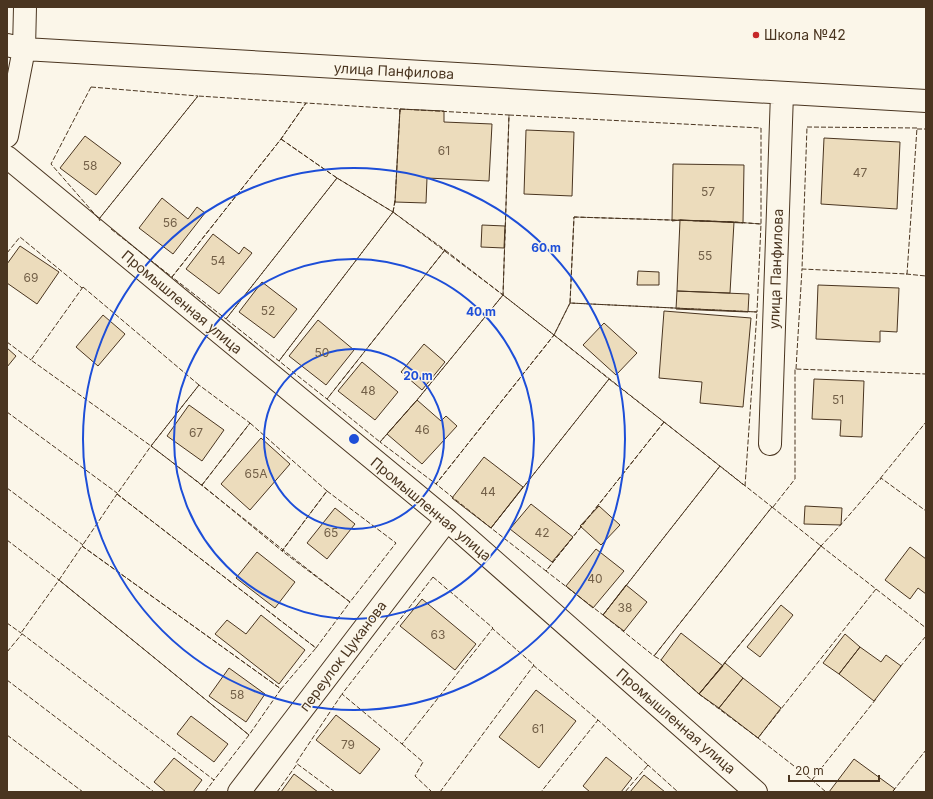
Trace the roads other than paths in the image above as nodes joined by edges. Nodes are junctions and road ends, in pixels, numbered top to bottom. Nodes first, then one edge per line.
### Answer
1 (25, 7) edge
2 (16, 47) edge
3 (782, 93) junction
4 (926, 101) edge
5 (7, 136) edge
6 (7, 157) edge
7 (770, 444) dead end
8 (446, 520) junction
9 (239, 792) edge
10 (756, 792) edge

1 - 2 street
2 - 3 street, улица Панфилова
2 - 5 street
3 - 4 street, улица Панфилова
3 - 7 street, улица Панфилова
6 - 8 street, Промышленная улица
8 - 9 street, переулок Цуканова
8 - 10 street, Промышленная улица

